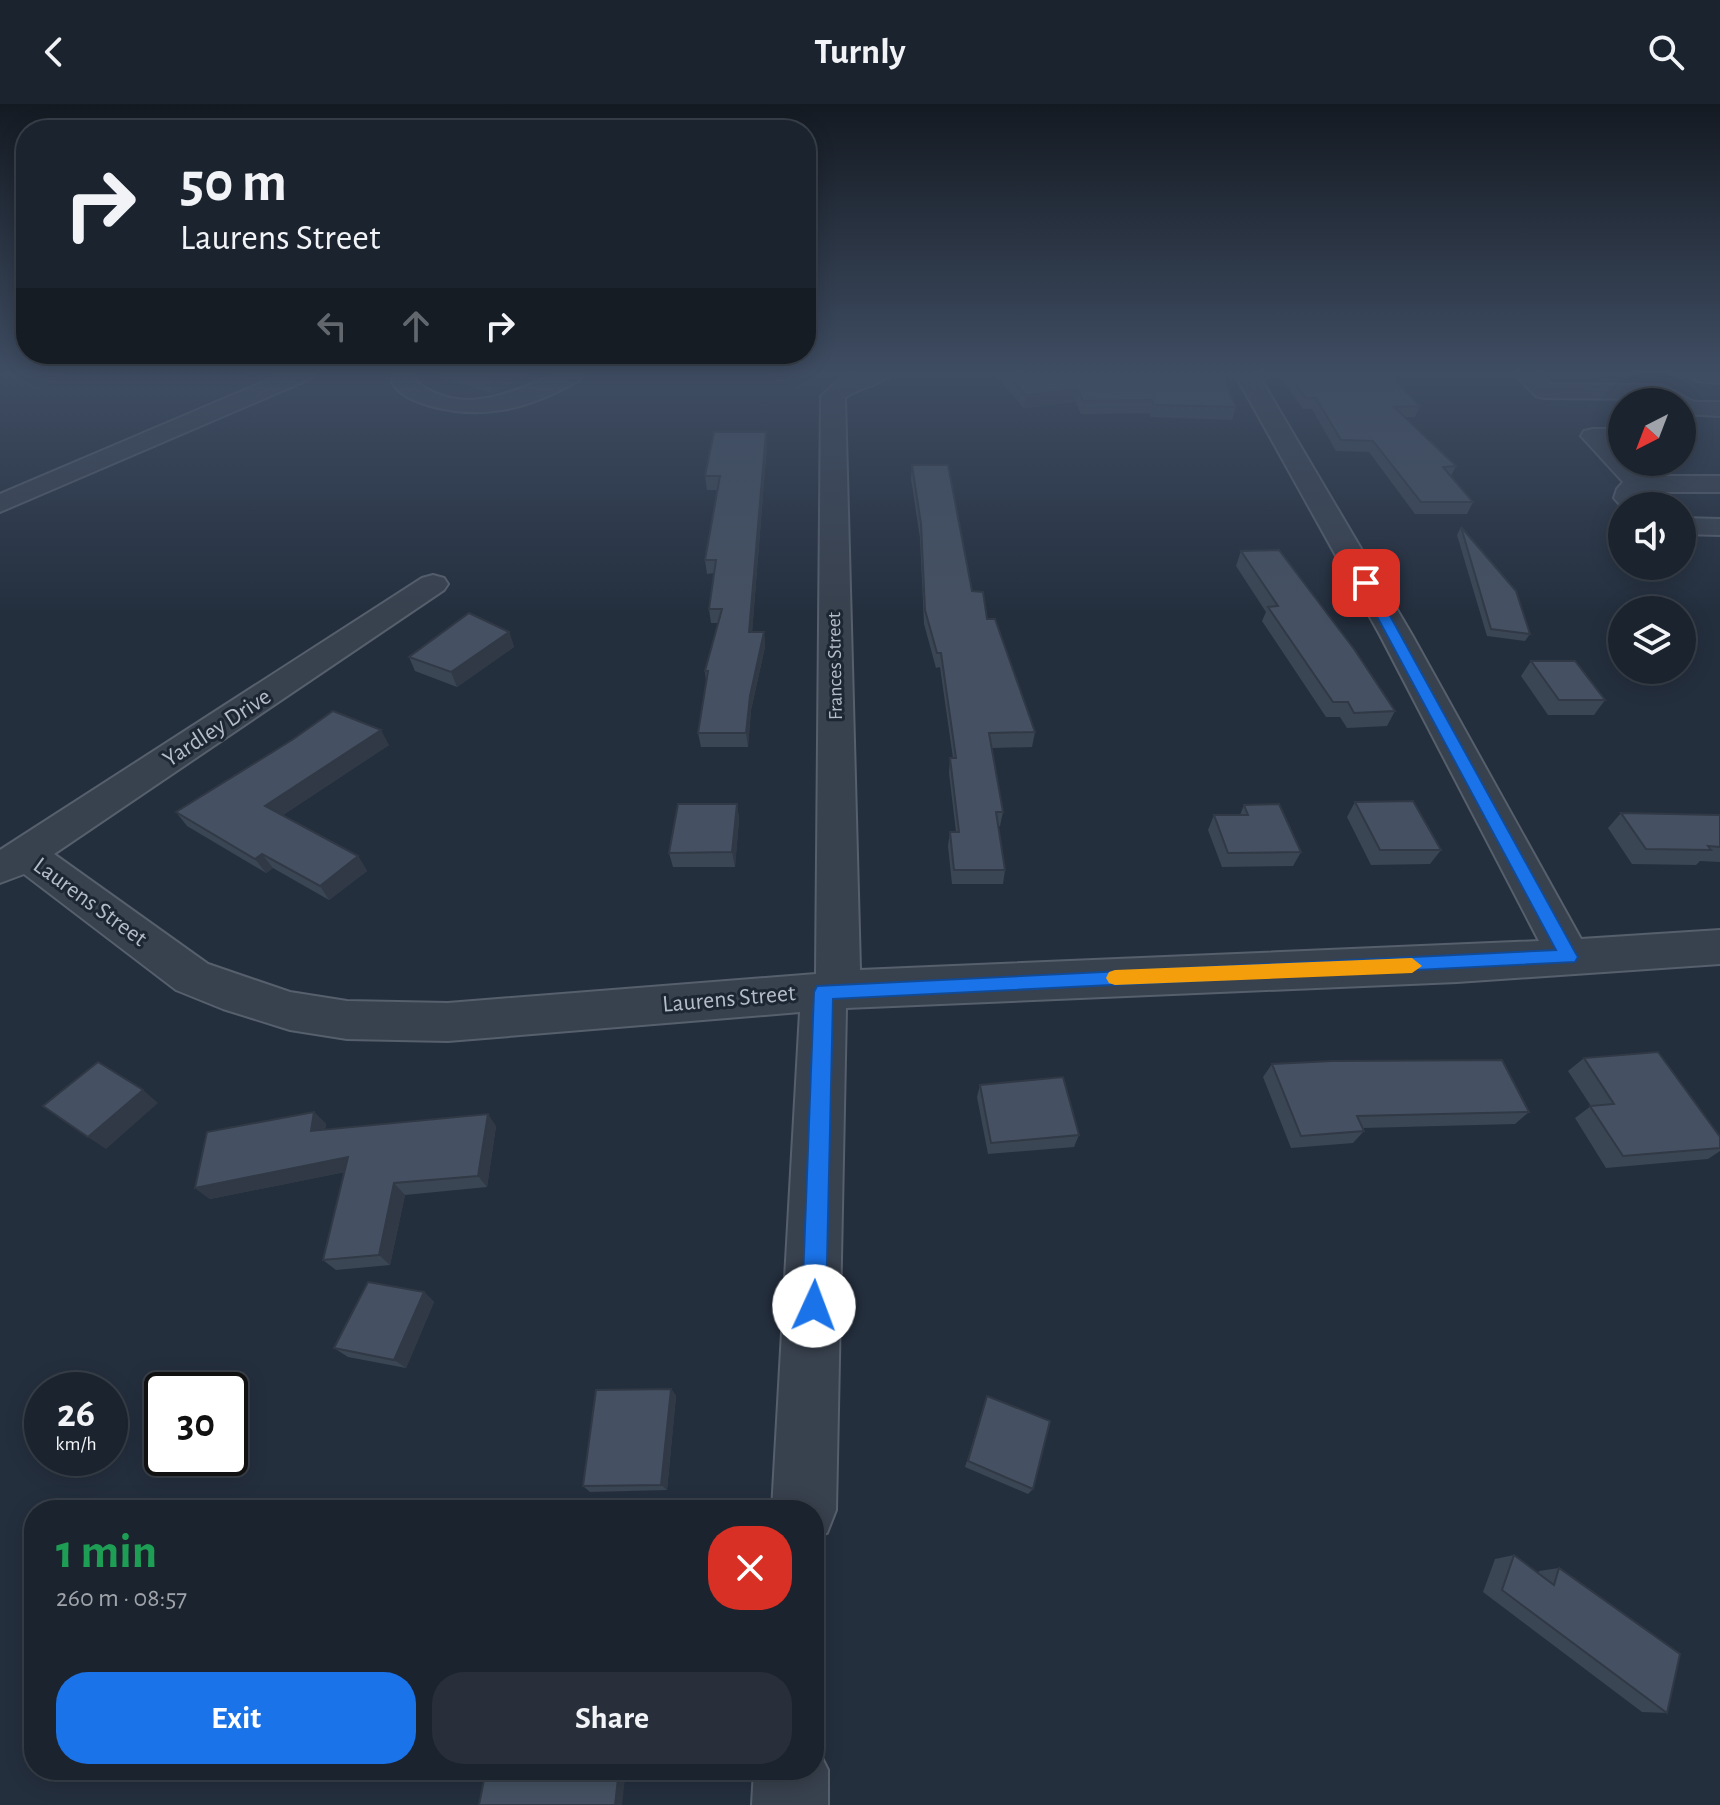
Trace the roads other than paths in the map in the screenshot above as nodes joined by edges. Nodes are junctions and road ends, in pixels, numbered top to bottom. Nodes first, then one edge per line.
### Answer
1 (117, 453) edge
2 (833, 453) edge
3 (1292, 453) edge
4 (0, 479) edge
5 (1720, 484) edge
6 (36, 488) junction
7 (1660, 492) edge
8 (0, 504) edge
9 (1696, 526) edge
10 (1720, 527) edge
11 (433, 584) dead end
12 (13, 862) edge
13 (1720, 947) edge
14 (1569, 957) junction
15 (831, 991) junction
16 (805, 1500) edge
17 (791, 1780) edge
18 (790, 1805) edge

1 - 6 street
2 - 15 street, Frances Street
3 - 14 street
4 - 6 street
5 - 7 street
6 - 8 street
9 - 10 street
11 - 12 street, Yardley Drive
12 - 15 street, Laurens Street
13 - 14 street, Laurens Street
14 - 15 street, Laurens Street
15 - 16 street, Frances Street
17 - 18 street

